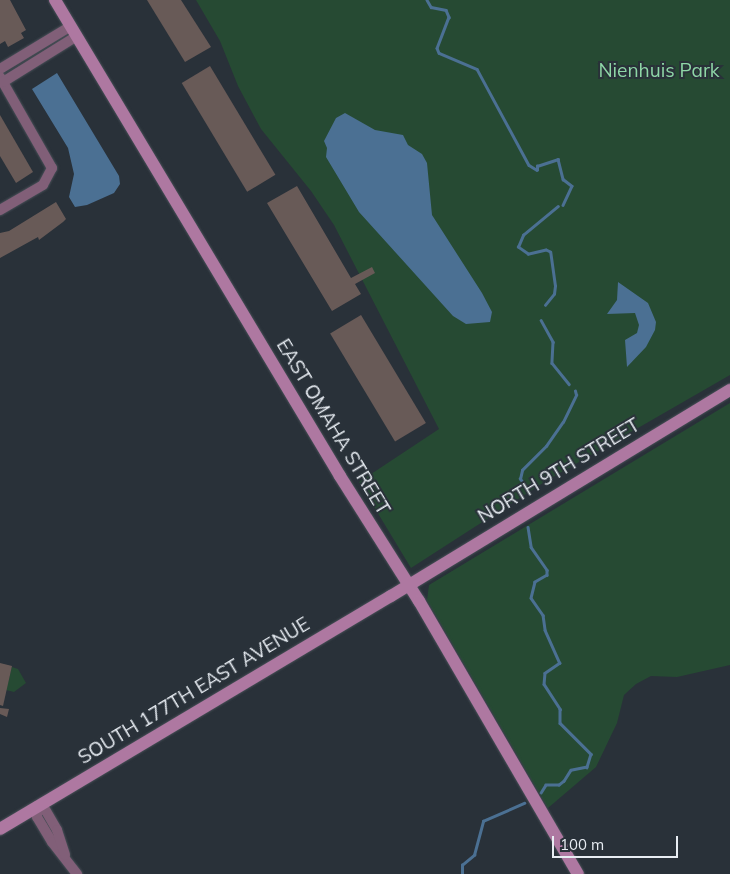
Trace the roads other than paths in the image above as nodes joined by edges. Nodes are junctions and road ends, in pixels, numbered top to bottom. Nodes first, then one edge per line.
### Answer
1 (55, 0) edge
2 (74, 31) junction
3 (0, 69) edge
4 (2, 79) edge
5 (0, 210) edge
6 (730, 390) edge
7 (408, 585) junction
8 (37, 806) junction
9 (0, 828) edge
10 (77, 874) edge
11 (578, 874) edge

1 - 2 street, EAST OMAHA STREET
2 - 3 street
2 - 4 street
2 - 7 street, EAST OMAHA STREET
4 - 5 street
6 - 7 street, NORTH 9TH STREET
7 - 8 street, SOUTH 177TH EAST AVENUE
7 - 11 street, EAST OMAHA STREET
8 - 9 street, SOUTH 177TH EAST AVENUE
8 - 10 street

